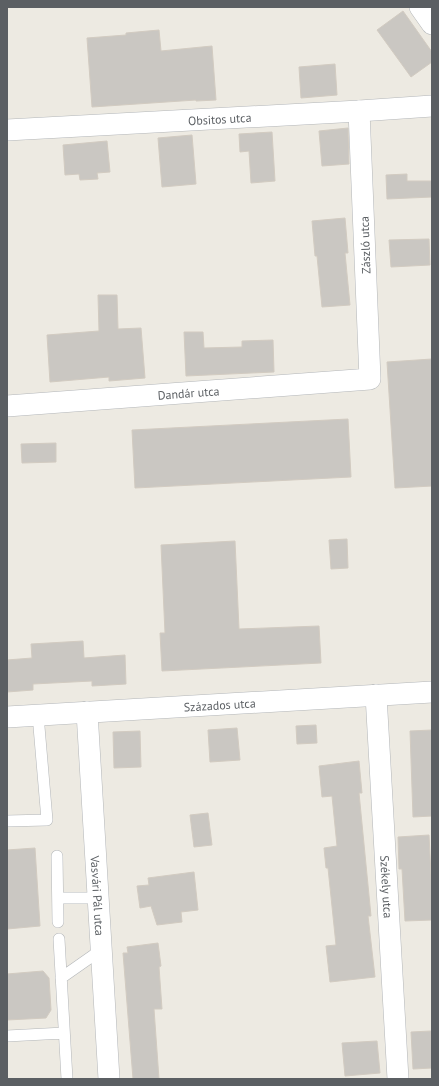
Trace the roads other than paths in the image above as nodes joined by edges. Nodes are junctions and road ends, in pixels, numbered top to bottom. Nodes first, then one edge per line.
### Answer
1 (420, 7) edge
2 (432, 24) edge
3 (432, 106) edge
4 (359, 111) junction
5 (7, 130) edge
6 (370, 379) joint
7 (7, 406) edge
8 (432, 692) edge
9 (376, 695) junction
10 (87, 712) junction
11 (38, 715) junction
12 (7, 717) edge
13 (7, 821) edge
14 (57, 856) dead end
15 (58, 898) junction
16 (98, 898) junction
17 (58, 922) dead end
18 (59, 939) dead end
19 (101, 950) junction
20 (61, 978) junction
21 (64, 1033) junction
22 (7, 1036) edge
23 (67, 1079) edge
24 (109, 1079) edge
25 (398, 1079) edge

1 - 2 street
3 - 4 street, Obsitos utca
4 - 5 street, Obsitos utca
4 - 6 street, Zászló utca
6 - 7 street, Dandár utca
8 - 9 street, Százados utca
9 - 10 street, Százados utca
9 - 25 street, Székely utca
10 - 11 street, Százados utca
10 - 16 street, Vasvári Pál utca
11 - 12 street, Százados utca
11 - 13 lane
14 - 15 lane
15 - 16 lane
15 - 17 lane
16 - 19 street, Vasvári Pál utca
18 - 20 lane
19 - 20 lane
19 - 24 street, Vasvári Pál utca
20 - 21 lane
21 - 22 lane
21 - 23 lane

